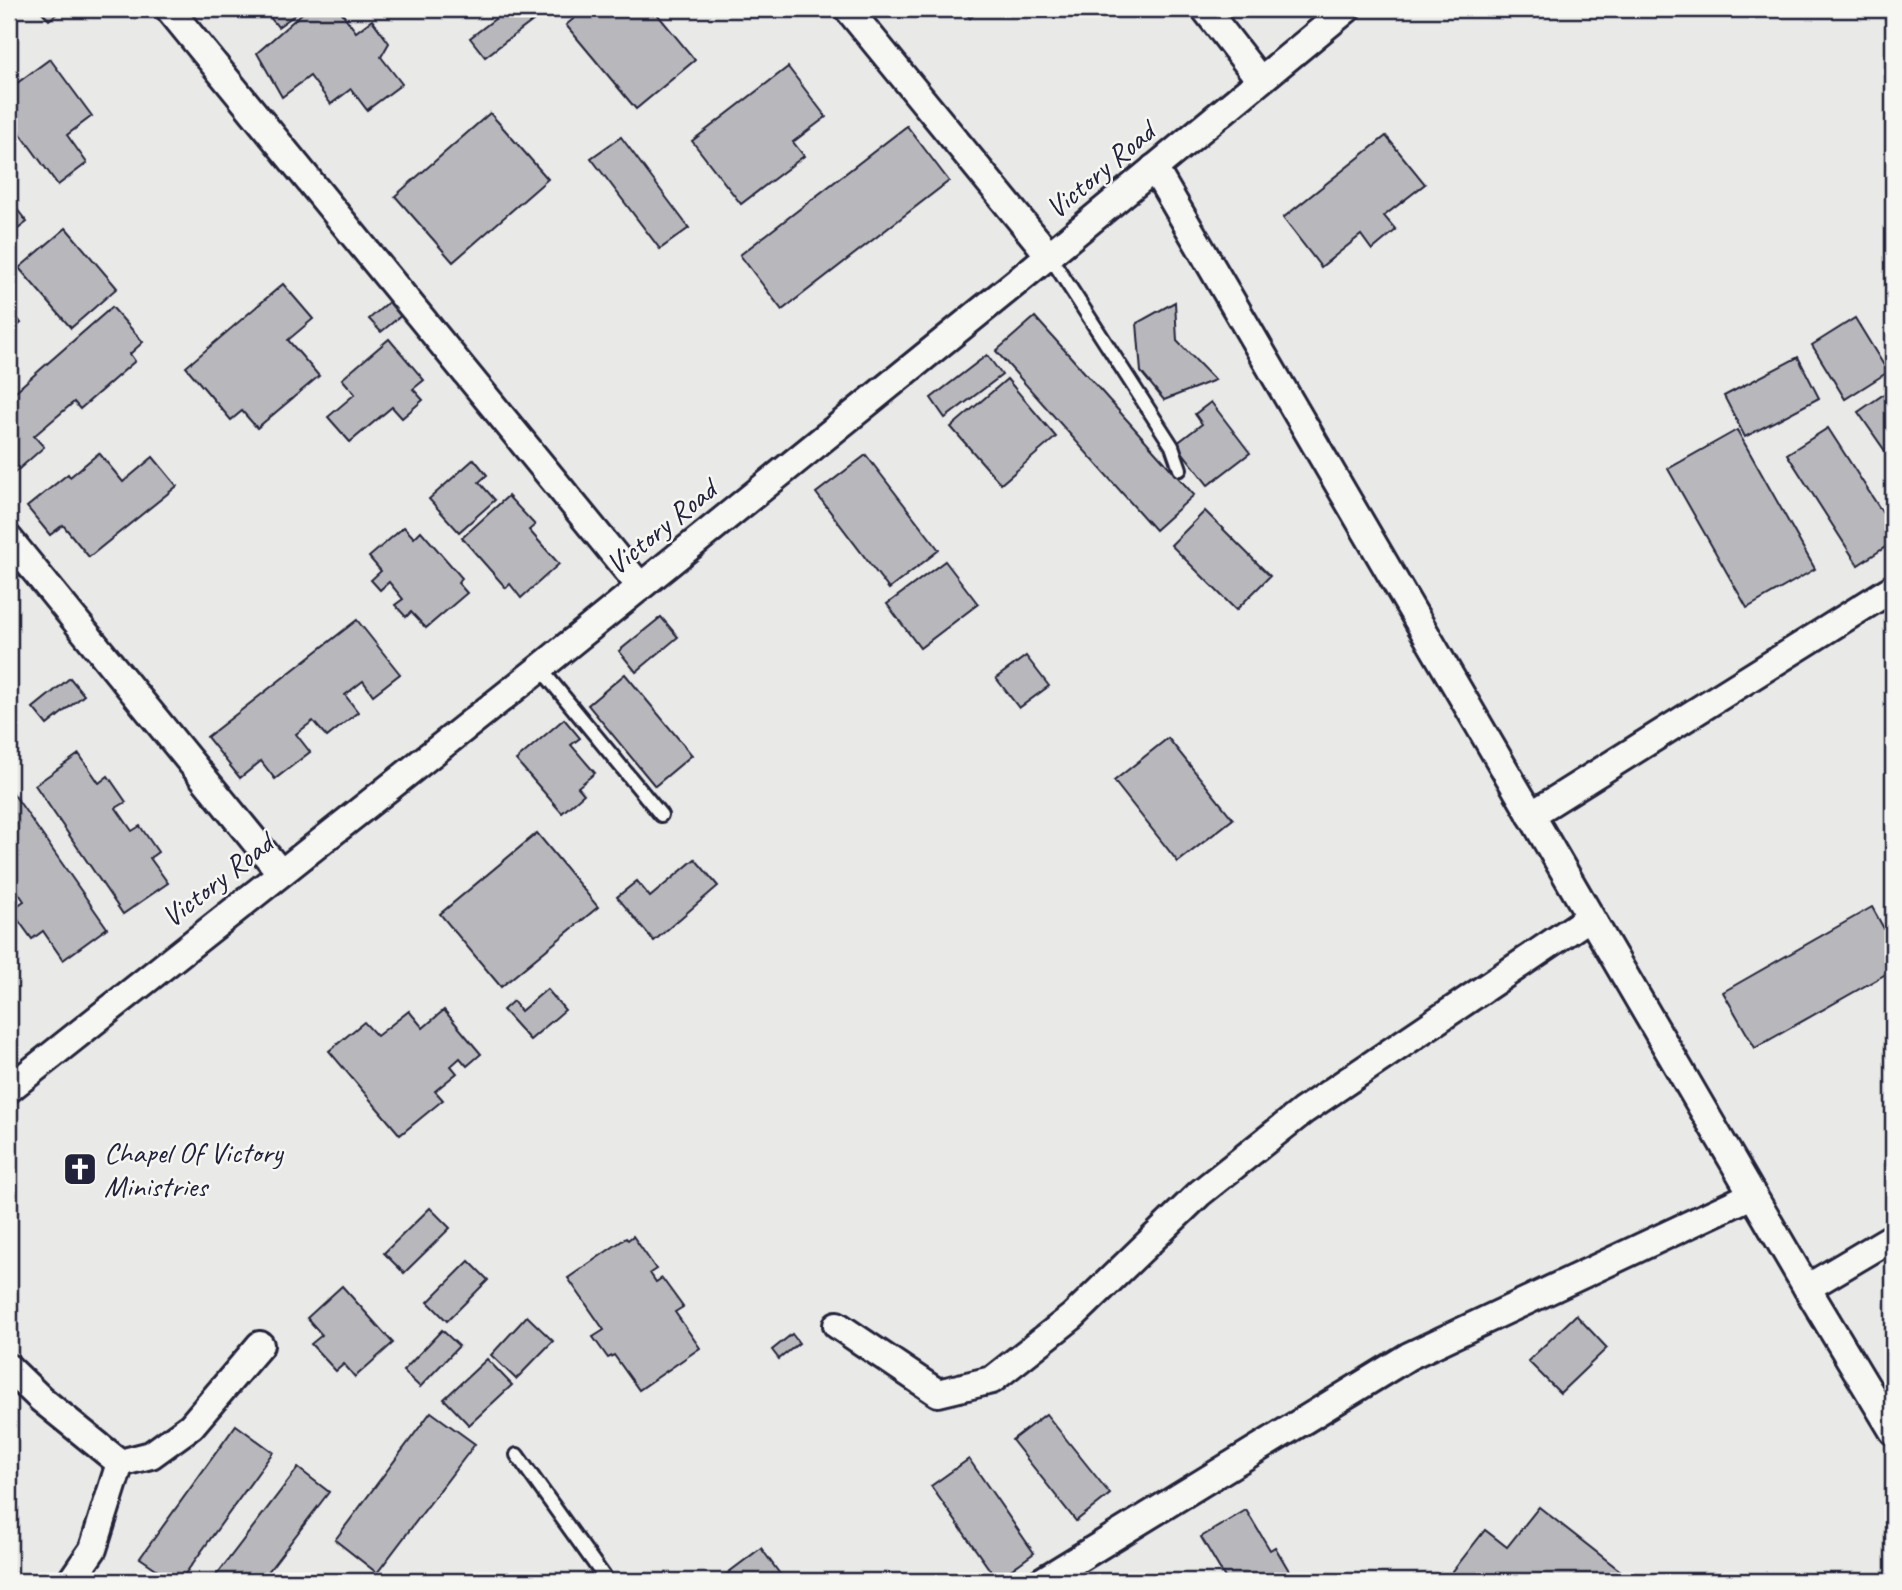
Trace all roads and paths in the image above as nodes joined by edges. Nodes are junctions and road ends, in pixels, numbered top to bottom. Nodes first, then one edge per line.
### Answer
1 (169, 9) edge
2 (848, 9) edge
3 (1205, 9) edge
4 (1347, 9) edge
5 (1260, 80) junction
6 (1154, 168) junction
7 (1049, 255) junction
8 (1180, 469) dead end
9 (9, 539) edge
10 (640, 586) junction
11 (1893, 588) edge
12 (540, 668) junction
13 (661, 815) dead end
14 (1531, 815) junction
15 (280, 872) junction
16 (1590, 917) junction
17 (9, 1089) edge
18 (1752, 1195) junction
19 (1893, 1237) edge
20 (1807, 1288) junction
21 (838, 1325) dead end
22 (260, 1345) dead end
23 (9, 1368) edge
24 (1893, 1431) edge
25 (517, 1455) dead end
26 (120, 1463) junction
27 (71, 1581) edge
28 (607, 1581) edge
29 (1042, 1581) edge

1 - 10 street
2 - 7 street
3 - 5 street
4 - 5 street, Victory Road
5 - 6 street, Victory Road
6 - 7 street, Victory Road
6 - 14 street
7 - 8 lane
7 - 10 street, Victory Road
9 - 15 street
10 - 12 street, Victory Road
11 - 14 street
12 - 13 lane
12 - 15 street, Victory Road
14 - 16 street
15 - 17 street, Victory Road
16 - 18 street
16 - 21 street
18 - 20 street
18 - 29 street
19 - 20 street
20 - 24 street
22 - 26 street
23 - 26 street
25 - 28 lane
26 - 27 street

